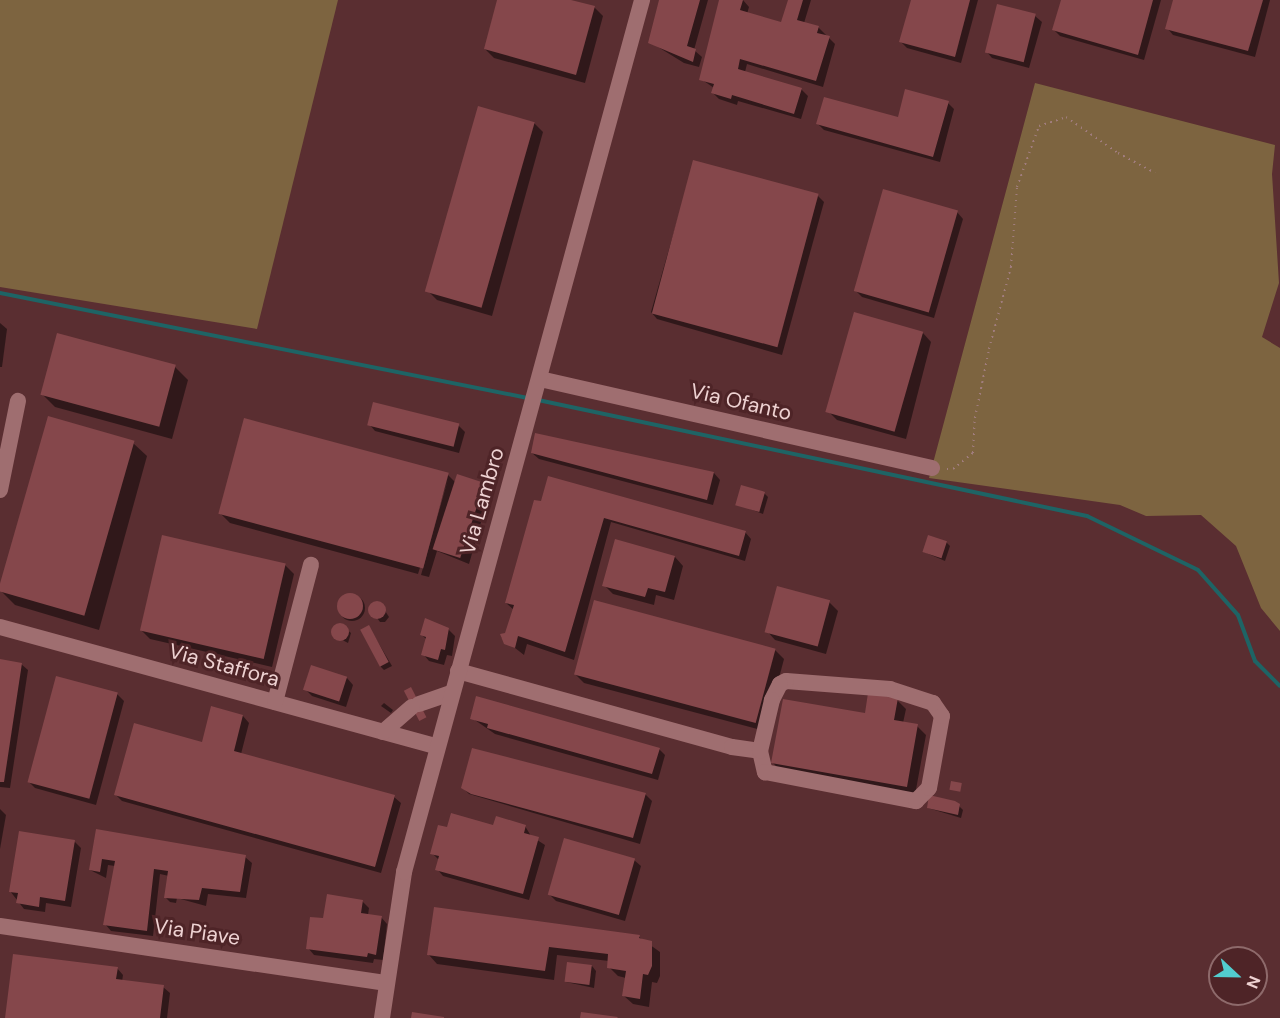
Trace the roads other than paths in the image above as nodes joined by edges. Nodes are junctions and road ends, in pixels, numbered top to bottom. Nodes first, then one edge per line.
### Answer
1 (642, 0) edge
2 (538, 383) junction
3 (18, 401) dead end
4 (932, 468) road end
5 (0, 490) edge
6 (311, 565) dead end
7 (0, 627) edge
8 (458, 671) junction
9 (451, 693) junction
10 (275, 702) junction
11 (383, 732) junction
12 (436, 746) junction
13 (760, 751) junction
14 (0, 926) edge
15 (387, 983) junction
16 (382, 1018) edge

1 - 2 street, Via Lambro
2 - 4 street, Via Ofanto
2 - 8 street, Via Lambro
3 - 5 street
6 - 10 street
7 - 10 street, Via Staffora
8 - 9 street, Via Lambro
8 - 13 street
9 - 11 street
9 - 12 street, Via Lambro
10 - 11 street, Via Staffora
11 - 12 street, Via Staffora
12 - 15 street, Via Lambro
13 - 13 street
14 - 15 street, Via Piave
15 - 16 street, Via Lambro

